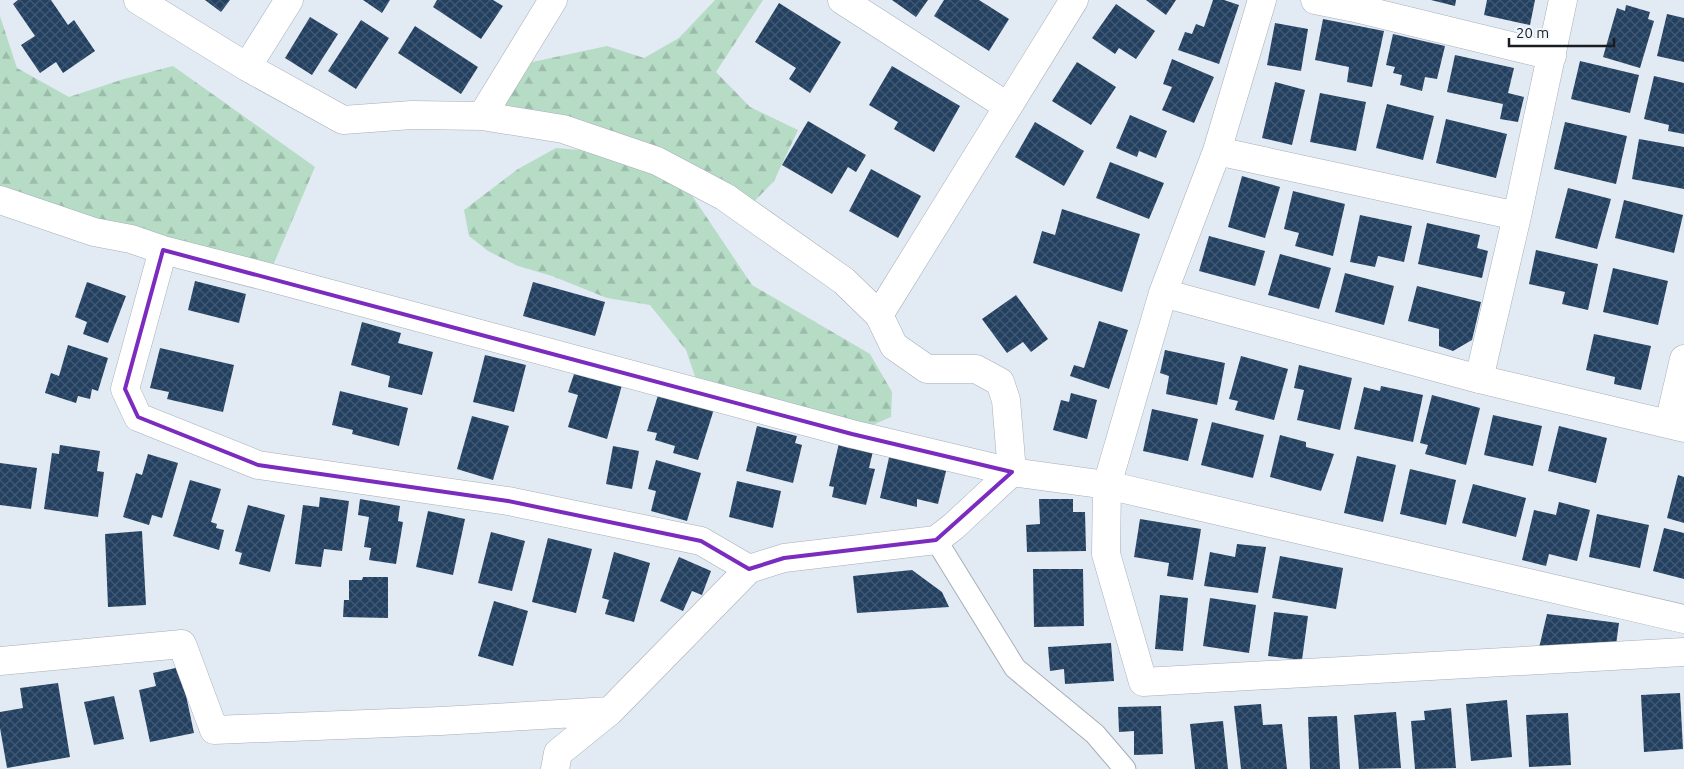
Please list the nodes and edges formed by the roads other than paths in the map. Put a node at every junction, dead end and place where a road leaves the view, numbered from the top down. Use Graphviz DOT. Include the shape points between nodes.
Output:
graph roads {
  1 [pos="138,0"];
  2 [pos="289,0"];
  3 [pos="553,0"];
  4 [pos="842,0"];
  5 [pos="1074,0"];
  6 [pos="1262,0"];
  7 [pos="1315,0"];
  8 [pos="1563,0"];
  9 [pos="1356,4"];
  10 [pos="1552,56"];
  11 [pos="247,67"];
  12 [pos="1007,106"];
  13 [pos="482,116"];
  14 [pos="1217,151"];
  15 [pos="0,200"];
  16 [pos="1517,216"];
  17 [pos="163,250"];
  18 [pos="1164,293"];
  19 [pos="879,315"];
  20 [pos="1684,359"];
  21 [pos="1479,379"];
  22 [pos="1677,426"];
  23 [pos="1012,472"];
  24 [pos="1107,485"];
  25 [pos="936,540"];
  26 [pos="749,569"];
  27 [pos="1684,620"];
  28 [pos="1684,652"];
  29 [pos="0,661"];
  30 [pos="610,711"];
  31 [pos="554,769"];
  32 [pos="1125,769"];
  1 -- 11 [label="street"];
  2 -- 11 [label="street"];
  3 -- 13 [label="street"];
  4 -- 12 [label="street"];
  5 -- 12 [label="street"];
  6 -- 14 [label="street"];
  7 -- 9 [label="street"];
  8 -- 10 [label="street"];
  9 -- 10 [label="street"];
  10 -- 16 [label="street"];
  11 -- 13 [label="street" via="343,120 412,115"];
  12 -- 19 [label="street"];
  13 -- 19 [label="street" via="563,129 657,161 745,211 844,281"];
  14 -- 16 [label="street"];
  14 -- 18 [label="street"];
  15 -- 17 [label="street" via="94,232 131,239"];
  16 -- 21 [label="street"];
  17 -- 23 [label="street" via="842,432"];
  17 -- 26 [label="street" via="125,389 138,417 258,465 508,502 701,541"];
  18 -- 21 [label="street"];
  18 -- 24 [label="street"];
  19 -- 23 [label="street" via="894,346 927,369 976,369 1000,382 1006,400"];
  20 -- 22 [label="street"];
  21 -- 22 [label="street"];
  23 -- 24 [label="street"];
  23 -- 25 [label="street"];
  24 -- 27 [label="street"];
  24 -- 28 [label="street" via="1106,554 1143,682"];
  25 -- 26 [label="street" via="784,558"];
  25 -- 32 [label="lane" via="1015,668 1095,734"];
  26 -- 30 [label="street"];
  29 -- 30 [label="street" via="182,644 214,730"];
  30 -- 31 [label="street" via="558,753"];
}
